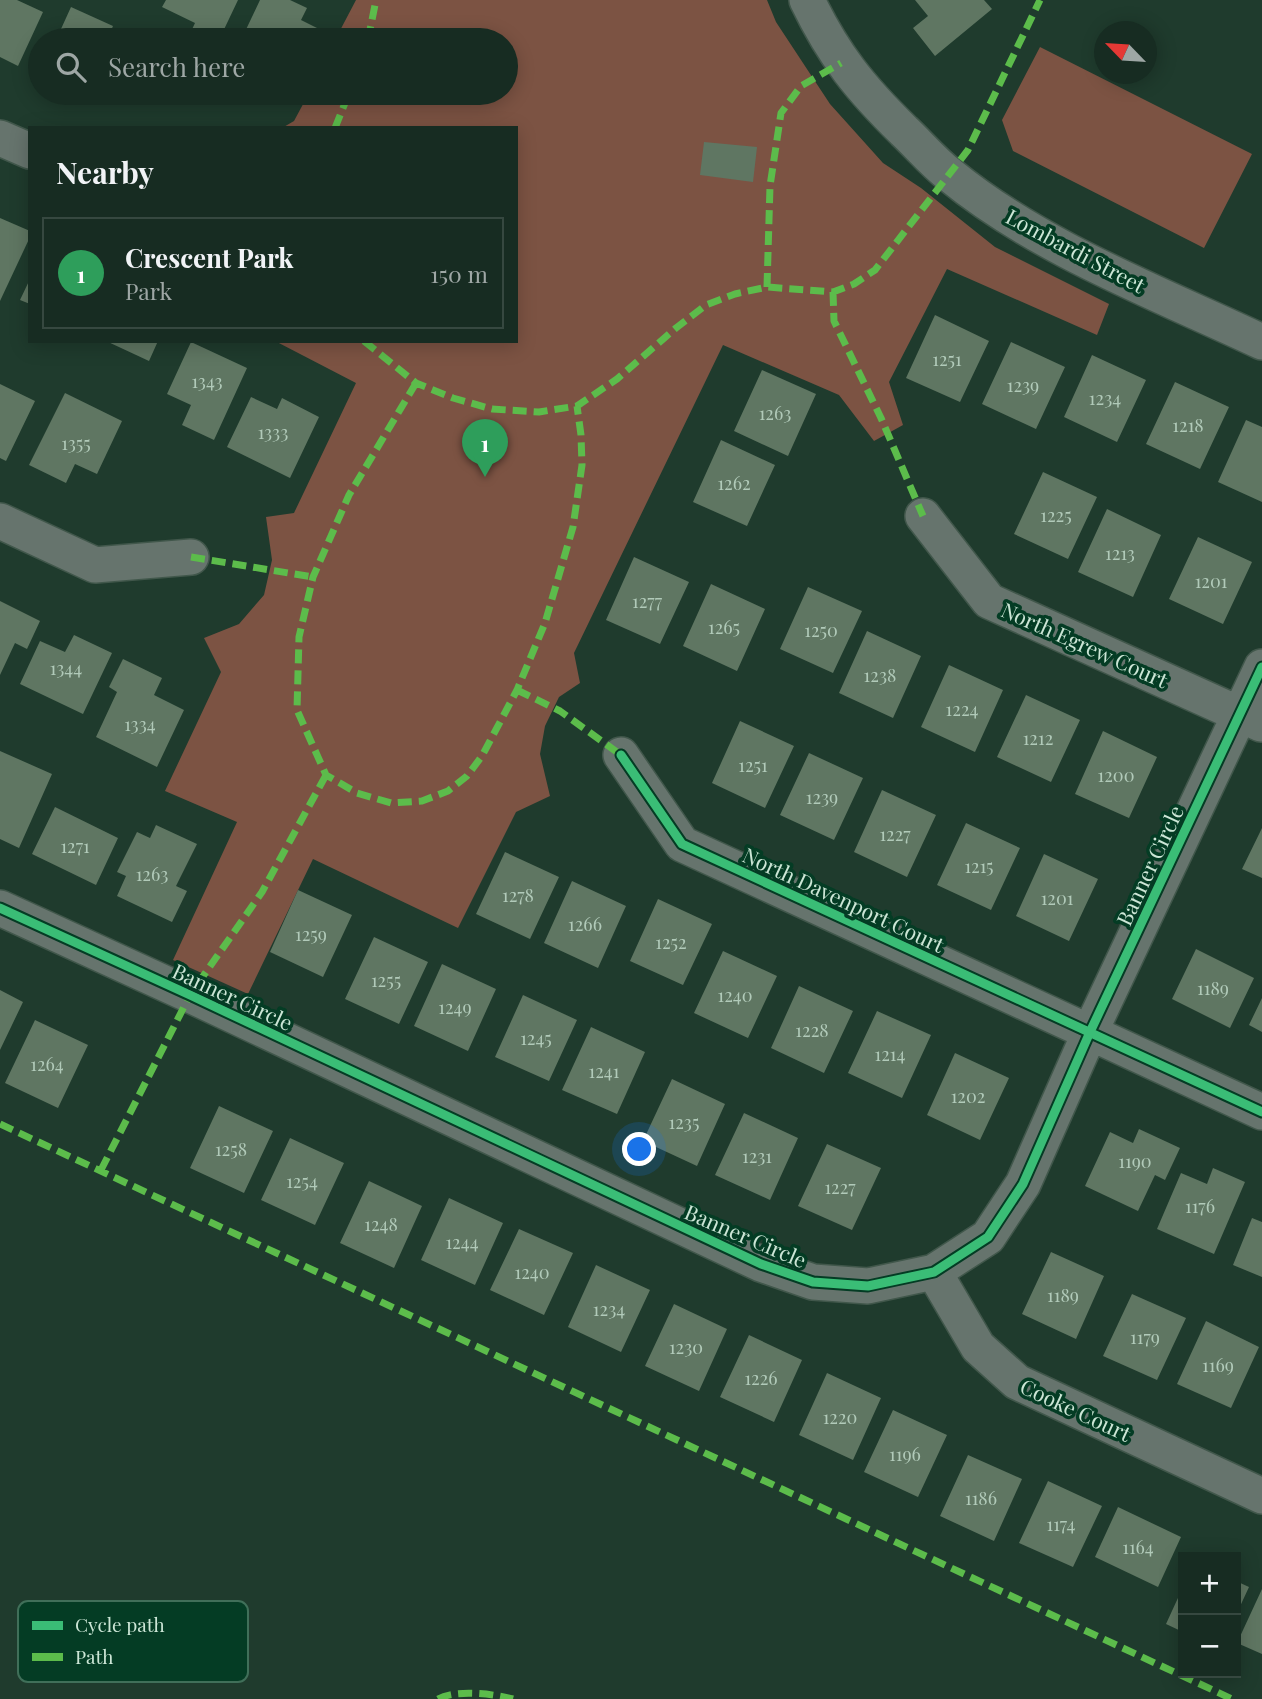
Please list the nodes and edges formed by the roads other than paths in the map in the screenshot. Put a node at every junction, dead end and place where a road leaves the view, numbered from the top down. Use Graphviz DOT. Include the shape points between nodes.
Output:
graph roads {
  1 [pos="807,0"];
  2 [pos="0,138"];
  3 [pos="28,150"];
  4 [pos="1262,342"];
  5 [pos="923,516"];
  6 [pos="0,521"];
  7 [pos="191,557"];
  8 [pos="1262,667"];
  9 [pos="1251,719"];
  10 [pos="621,755"];
  11 [pos="0,908"];
  12 [pos="1090,1032"];
  13 [pos="1262,1112"];
  14 [pos="934,1272"];
  15 [pos="1262,1496"];
  1 -- 4 [label="street, Lombardi Street" via="841,63 949,175 1020,224"];
  2 -- 3 [label="street"];
  5 -- 9 [label="street, North Egrew Court" via="989,601"];
  6 -- 7 [label="street" via="95,565"];
  8 -- 9 [label="street, Banner Circle"];
  9 -- 12 [label="street, Banner Circle"];
  10 -- 12 [label="street, North Davenport Court" via="681,844"];
  11 -- 14 [label="street, Banner Circle" via="761,1264 813,1282 868,1286"];
  12 -- 13 [label="street, North Davenport Court"];
  12 -- 14 [label="street, Banner Circle" via="1023,1184 988,1237"];
  14 -- 15 [label="street, Cooke Court" via="978,1347 1017,1382"];
}
